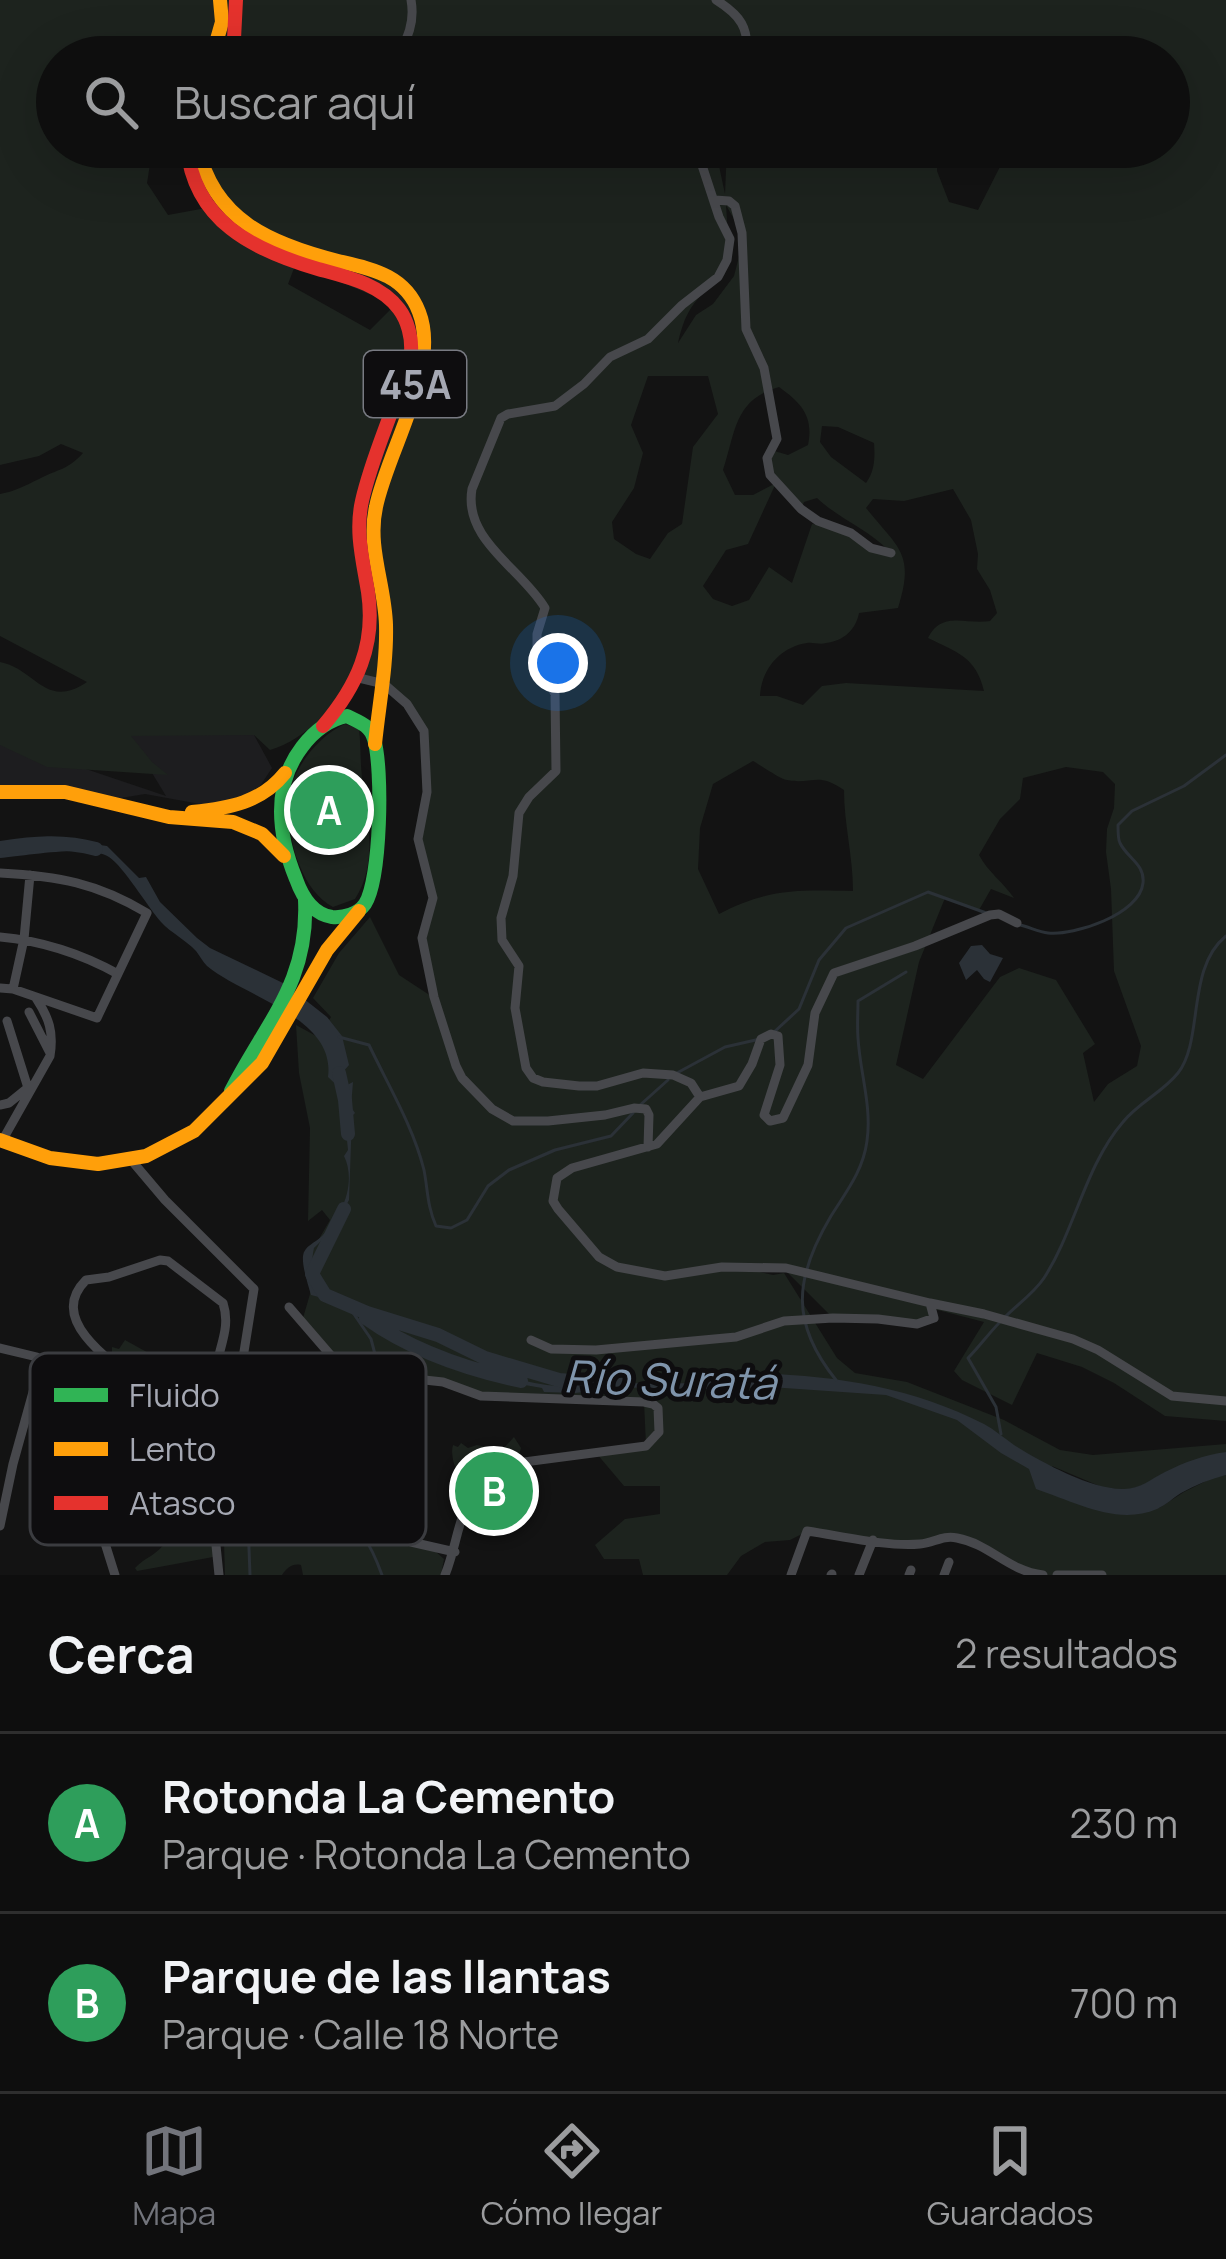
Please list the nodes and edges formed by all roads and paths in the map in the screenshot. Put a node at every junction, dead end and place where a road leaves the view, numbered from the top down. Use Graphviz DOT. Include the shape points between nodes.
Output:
graph roads {
  1 [pos="220,0"];
  2 [pos="236,0"];
  3 [pos="411,0"];
  4 [pos="716,0"];
  5 [pos="220,36"];
  6 [pos="234,36"];
  7 [pos="409,36"];
  8 [pos="747,36"];
  9 [pos="189,168"];
  10 [pos="201,168"];
  11 [pos="704,168"];
  12 [pos="715,200"];
  13 [pos="891,553"];
  14 [pos="359,678"];
  15 [pos="384,684"];
  16 [pos="323,726"];
  17 [pos="375,744"];
  18 [pos="289,767"];
  19 [pos="0,792"];
  20 [pos="128,806"];
  21 [pos="286,857"];
  22 [pos="0,873"];
  23 [pos="30,874"];
  24 [pos="305,900"];
  25 [pos="362,908"];
  26 [pos="1018,923"];
  27 [pos="0,937"];
  28 [pos="24,939"];
  29 [pos="118,974"];
  30 [pos="301,984"];
  31 [pos="0,988"];
  32 [pos="14,989"];
  33 [pos="35,998"];
  34 [pos="29,1012"];
  35 [pos="7,1021"];
  36 [pos="50,1053"];
  37 [pos="40,1072"];
  38 [pos="28,1088"];
  39 [pos="700,1097"];
  40 [pos="0,1105"];
  41 [pos="1,1141"];
  42 [pos="648,1148"];
  43 [pos="132,1160"];
  44 [pos="930,1303"];
  45 [pos="290,1307"];
  46 [pos="531,1340"];
  47 [pos="0,1348"];
  48 [pos="102,1353"];
  49 [pos="217,1353"];
  50 [pos="244,1353"];
  51 [pos="329,1353"];
  52 [pos="30,1355"];
  53 [pos="426,1380"];
  54 [pos="30,1400"];
  55 [pos="1226,1402"];
  56 [pos="0,1461"];
  57 [pos="13,1464"];
  58 [pos="0,1526"];
  59 [pos="873,1540"];
  60 [pos="106,1545"];
  61 [pos="216,1545"];
  62 [pos="424,1545"];
  63 [pos="454,1552"];
  64 [pos="949,1562"];
  65 [pos="115,1575"];
  66 [pos="219,1575"];
  67 [pos="445,1575"];
  68 [pos="791,1575"];
  69 [pos="859,1575"];
  70 [pos="944,1575"];
  71 [pos="1042,1575"];
  72 [pos="1057,1575"];
  73 [pos="1102,1575"];
  1 -- 5 [label="main road"];
  2 -- 6 [label="main road"];
  3 -- 7 [label="street"];
  4 -- 8 [label="street" via="738,15"];
  9 -- 14 [label="main road, 45A" via="206,208 228,227 274,253 375,289 405,319 410,356 359,514 372,624"];
  10 -- 15 [label="main road, 45A" via="238,220 287,244 380,271 398,282 422,320 422,366 374,514"];
  11 -- 12 [label="street"];
  12 -- 13 [label="street" via="735,206 742,233 746,329 764,368 777,439 767,458 770,475 818,521"];
  12 -- 39 [label="street" via="730,238 718,277 555,406 501,418 470,502 485,539 545,608 537,652 556,698 557,767 519,813 501,918 502,940 519,966 515,1008 526,1068 538,1081 579,1086 673,1075"];
  14 -- 15 [label="street"];
  14 -- 16 [label="main road, 45A"];
  15 -- 17 [label="main road, 45A"];
  15 -- 42 [label="street" via="424,731 427,792 418,839 433,898 422,938 462,1078 513,1121 646,1109"];
  16 -- 17 [label="main road" via="342,716 358,719"];
  16 -- 18 [label="main road, 45A"];
  17 -- 25 [label="main road, 45A" via="378,851"];
  18 -- 20 [label="main road" via="269,792 242,806 181,813"];
  18 -- 21 [label="main road, 45A" via="280,806"];
  19 -- 20 [label="main road" via="65,792"];
  20 -- 21 [label="main road" via="250,828"];
  21 -- 24 [label="main road, 45A"];
  22 -- 23 [label="street"];
  23 -- 28 [label="street"];
  23 -- 29 [label="street" via="106,892 148,914"];
  24 -- 25 [label="main road" via="330,917"];
  24 -- 30 [label="main road, 45A"];
  25 -- 30 [label="main road, 45A"];
  26 -- 39 [label="street" via="992,914 834,973 784,1118 764,1114 780,1065 778,1036 771,1034 761,1039 740,1086"];
  27 -- 28 [label="street"];
  28 -- 29 [label="street"];
  28 -- 32 [label="street"];
  29 -- 33 [label="street" via="97,1018"];
  30 -- 43 [label="main road, 45A" via="194,1131"];
  31 -- 32 [label="street"];
  32 -- 33 [label="street"];
  33 -- 36 [label="street" via="50,1021"];
  34 -- 36 [label="street"];
  35 -- 38 [label="street"];
  36 -- 37 [label="street"];
  37 -- 38 [label="street"];
  37 -- 41 [label="street"];
  38 -- 40 [label="street"];
  39 -- 42 [label="street"];
  41 -- 43 [label="main road, 45A" via="77,1165"];
  42 -- 44 [label="street" via="572,1168 554,1182 558,1209 607,1262 665,1276 786,1268"];
  43 -- 50 [label="street" via="254,1289"];
  44 -- 46 [label="street" via="934,1318 920,1324 816,1319 736,1337 596,1350"];
  44 -- 55 [label="street" via="1073,1339 1172,1396"];
  45 -- 51 [label="street"];
  47 -- 52 [label="street"];
  48 -- 49 [label="street" via="78,1322 77,1289 160,1260 224,1303 228,1327"];
  53 -- 63 [label="street" via="482,1396 653,1403 661,1424 646,1446 509,1464 466,1506"];
  54 -- 57 [label="street"];
  56 -- 57 [label="street"];
  57 -- 58 [label="street"];
  59 -- 68 [label="street" via="807,1531"];
  59 -- 69 [label="street"];
  59 -- 71 [label="street" via="962,1539"];
  60 -- 65 [label="street"];
  61 -- 66 [label="street"];
  62 -- 63 [label="street"];
  63 -- 67 [label="street"];
  64 -- 70 [label="street"];
  72 -- 73 [label="street"];
}
